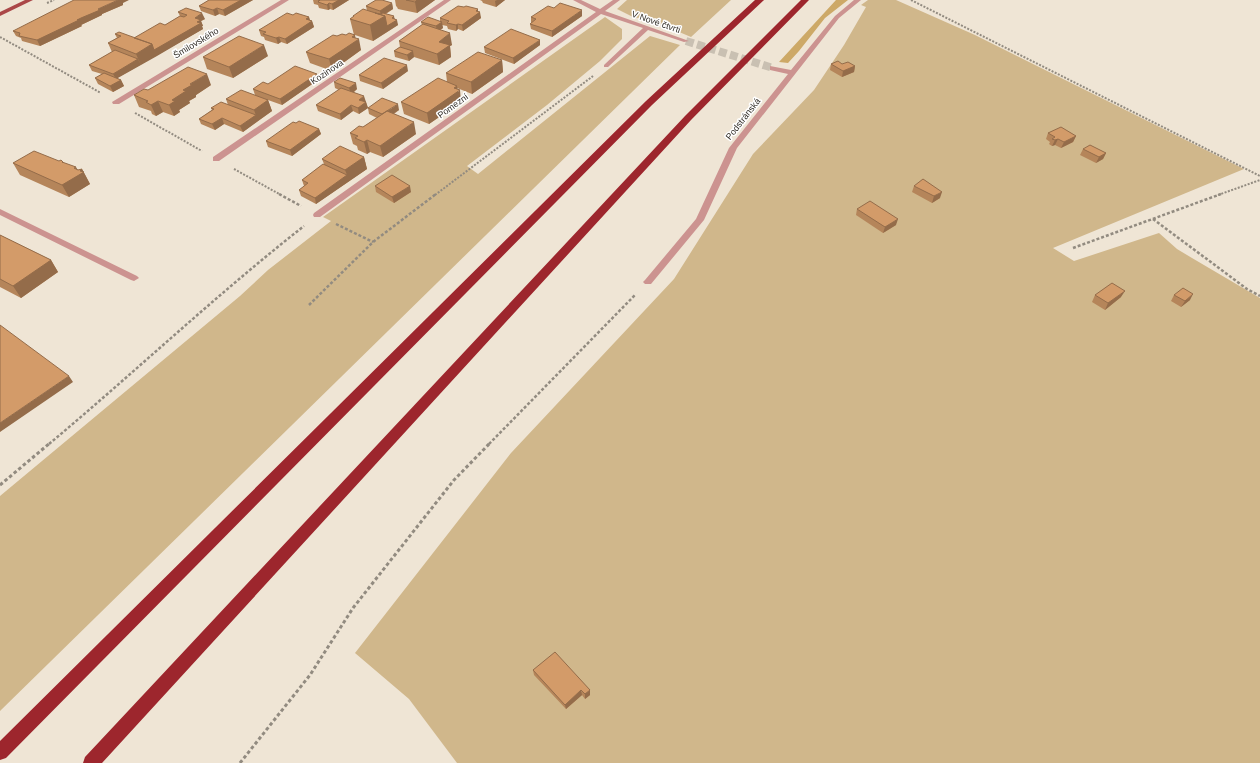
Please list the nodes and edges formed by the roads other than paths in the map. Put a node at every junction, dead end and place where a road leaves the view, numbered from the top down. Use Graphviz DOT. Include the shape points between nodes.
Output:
graph roads {
  1 [pos="30,0"];
  2 [pos="286,0"];
  3 [pos="448,0"];
  4 [pos="576,0"];
  5 [pos="617,0"];
  6 [pos="760,0"];
  7 [pos="805,0"];
  8 [pos="858,0"];
  9 [pos="601,12"];
  10 [pos="0,14"];
  11 [pos="647,28"];
  12 [pos="686,42"];
  13 [pos="606,66"];
  14 [pos="773,68"];
  15 [pos="793,73"];
  16 [pos="116,102"];
  17 [pos="216,159"];
  18 [pos="0,212"];
  19 [pos="317,215"];
  20 [pos="134,278"];
  21 [pos="648,282"];
  22 [pos="0,752"];
  23 [pos="91,763"];
  1 -- 10 [label="main road"];
  2 -- 16 [label="street, Šmilovského"];
  3 -- 17 [label="street, Kozinova"];
  4 -- 9 [label="street, V Nové čtvrti"];
  5 -- 9 [label="street, Pomezní"];
  6 -- 22 [label="highway" via="649,103"];
  7 -- 23 [label="highway" via="688,118"];
  8 -- 15 [label="street, Podstránská" via="837,17"];
  9 -- 11 [label="street, V Nové čtvrti"];
  9 -- 19 [label="street, Pomezní"];
  11 -- 12 [label="street, V Nové čtvrti"];
  11 -- 13 [label="street"];
  14 -- 15 [label="street"];
  15 -- 21 [label="street, Podstránská" via="733,148 700,220"];
  18 -- 20 [label="street"];
}
